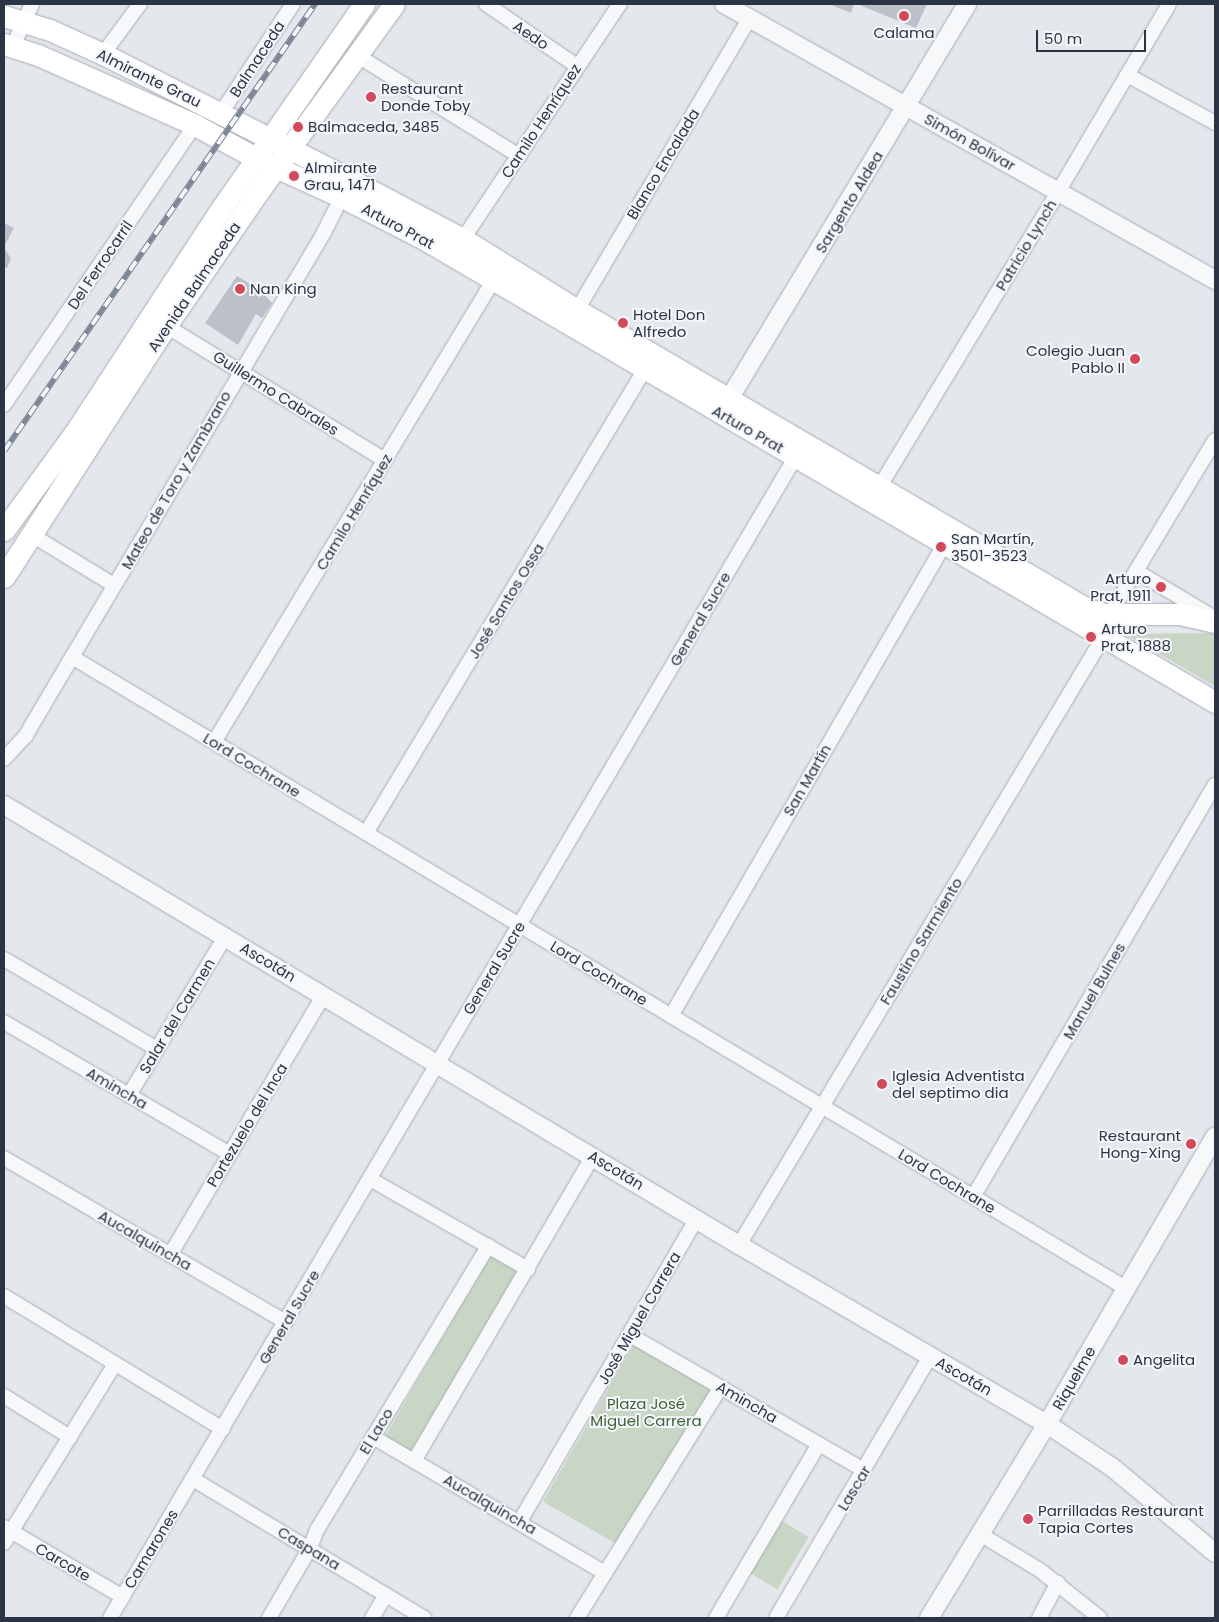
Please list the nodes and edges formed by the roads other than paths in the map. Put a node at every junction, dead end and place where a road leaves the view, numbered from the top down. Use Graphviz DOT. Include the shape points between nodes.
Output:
graph roads {
  1 [pos="140,4"];
  2 [pos="293,4"];
  3 [pos="364,4"];
  4 [pos="394,4"];
  5 [pos="486,4"];
  6 [pos="620,4"];
  7 [pos="724,4"];
  8 [pos="967,4"];
  9 [pos="1169,4"];
  10 [pos="20,14"];
  11 [pos="750,18"];
  12 [pos="8,45"];
  13 [pos="103,54"];
  14 [pos="358,56"];
  15 [pos="577,66"];
  16 [pos="1127,75"];
  17 [pos="907,106"];
  18 [pos="221,114"];
  19 [pos="1215,123"];
  20 [pos="195,125"];
  21 [pos="269,139"];
  22 [pos="520,156"];
  23 [pos="283,157"];
  24 [pos="256,158"];
  25 [pos="1058,192"];
  26 [pos="342,196"];
  27 [pos="463,239"];
  28 [pos="1215,280"];
  29 [pos="493,281"];
  30 [pos="577,310"];
  31 [pos="166,326"];
  32 [pos="645,369"];
  33 [pos="240,371"];
  34 [pos="729,399"];
  35 [pos="4,405"];
  36 [pos="1215,440"];
  37 [pos="796,456"];
  38 [pos="385,460"];
  39 [pos="880,486"];
  40 [pos="4,530"];
  41 [pos="32,535"];
  42 [pos="944,544"];
  43 [pos="1136,571"];
  44 [pos="4,577"];
  45 [pos="114,585"];
  46 [pos="1110,614"];
  47 [pos="1215,618"];
  48 [pos="1215,622"];
  49 [pos="1104,636"];
  50 [pos="72,657"];
  51 [pos="1215,702"];
  52 [pos="214,742"];
  53 [pos="4,759"];
  54 [pos="1215,785"];
  55 [pos="4,804"];
  56 [pos="366,833"];
  57 [pos="519,925"];
  58 [pos="226,937"];
  59 [pos="4,958"];
  60 [pos="324,995"];
  61 [pos="670,1016"];
  62 [pos="4,1022"];
  63 [pos="157,1049"];
  64 [pos="438,1063"];
  65 [pos="128,1095"];
  66 [pos="822,1106"];
  67 [pos="1215,1137"];
  68 [pos="230,1154"];
  69 [pos="593,1156"];
  70 [pos="4,1158"];
  71 [pos="370,1179"];
  72 [pos="973,1197"];
  73 [pos="697,1218"];
  74 [pos="739,1245"];
  75 [pos="488,1246"];
  76 [pos="170,1255"];
  77 [pos="528,1269"];
  78 [pos="1126,1289"];
  79 [pos="4,1296"];
  80 [pos="286,1322"];
  81 [pos="630,1335"];
  82 [pos="930,1357"];
  83 [pos="115,1364"];
  84 [pos="721,1387"];
  85 [pos="4,1396"];
  86 [pos="1047,1424"];
  87 [pos="223,1428"];
  88 [pos="70,1437"];
  89 [pos="373,1437"];
  90 [pos="819,1444"];
  91 [pos="414,1461"];
  92 [pos="864,1470"];
  93 [pos="193,1479"];
  94 [pos="520,1521"];
  95 [pos="6,1534"];
  96 [pos="980,1534"];
  97 [pos="310,1548"];
  98 [pos="1215,1553"];
  99 [pos="605,1573"];
  100 [pos="1058,1583"];
  101 [pos="386,1595"];
  102 [pos="123,1597"];
  103 [pos="110,1618"];
  104 [pos="269,1618"];
  105 [pos="372,1618"];
  106 [pos="424,1618"];
  107 [pos="577,1618"];
  108 [pos="716,1618"];
  109 [pos="776,1618"];
  110 [pos="929,1618"];
  111 [pos="1039,1618"];
  112 [pos="1100,1618"];
  1 -- 13 [label="street"];
  2 -- 18 [label="street, Balmaceda"];
  3 -- 21 [label="main road, Avenida Balmaceda"];
  4 -- 14 [label="main road, Avenida Balmaceda"];
  5 -- 15 [label="street, Aedo"];
  6 -- 15 [label="street, Camilo Henríquez"];
  7 -- 11 [label="street, Simón Bolívar"];
  8 -- 17 [label="street, Sargento Aldea"];
  9 -- 16 [label="street, Patricio Lynch"];
  10 -- 12 [label="street"];
  10 -- 13 [label="main road, Almirante Grau"];
  11 -- 17 [label="street, Simón Bolívar"];
  11 -- 30 [label="street, Blanco Encalada"];
  12 -- 20 [label="main road, Almirante Grau" via="38,55"];
  13 -- 18 [label="main road, Almirante Grau"];
  14 -- 22 [label="street"];
  14 -- 23 [label="main road, Avenida Balmaceda"];
  15 -- 22 [label="street, Camilo Henríquez"];
  16 -- 19 [label="street"];
  16 -- 25 [label="street, Patricio Lynch"];
  17 -- 25 [label="street, Simón Bolívar"];
  17 -- 34 [label="street, Sargento Aldea"];
  18 -- 21 [label="main road, Almirante Grau"];
  20 -- 24 [label="main road, Almirante Grau"];
  20 -- 35 [label="street, Del Ferrocarril"];
  21 -- 23 [label="main road, Almirante Grau"];
  21 -- 24 [label="main road, Avenida Balmaceda"];
  22 -- 27 [label="street, Camilo Henríquez"];
  23 -- 24 [label="main road, Almirante Grau"];
  23 -- 26 [label="main road, Arturo Prat"];
  23 -- 27 [label="main road, Arturo Prat"];
  23 -- 31 [label="main road, Avenida Balmaceda"];
  24 -- 40 [label="main road, Avenida Balmaceda" via="78,428"];
  25 -- 28 [label="street, Simón Bolívar"];
  25 -- 39 [label="street, Patricio Lynch"];
  26 -- 29 [label="main road, Arturo Prat" via="424,239"];
  26 -- 33 [label="street, Mateo de Toro y Zambrano" via="324,232"];
  27 -- 30 [label="main road, Arturo Prat"];
  29 -- 32 [label="main road, Arturo Prat"];
  29 -- 38 [label="street, Camilo Henríquez"];
  30 -- 34 [label="main road, Arturo Prat"];
  31 -- 33 [label="street, Guillermo Cabrales"];
  31 -- 41 [label="main road, Avenida Balmaceda"];
  32 -- 37 [label="main road, Arturo Prat"];
  32 -- 56 [label="street, José Santos Ossa"];
  33 -- 38 [label="street, Guillermo Cabrales"];
  33 -- 45 [label="street, Mateo de Toro y Zambrano"];
  34 -- 39 [label="main road, Arturo Prat"];
  36 -- 43 [label="street"];
  37 -- 42 [label="main road, Arturo Prat"];
  37 -- 57 [label="street, General Sucre"];
  38 -- 52 [label="street, Camilo Henríquez"];
  39 -- 46 [label="main road, Arturo Prat" via="1087,609"];
  41 -- 44 [label="main road, Avenida Balmaceda"];
  41 -- 45 [label="street"];
  42 -- 49 [label="main road, Arturo Prat"];
  42 -- 61 [label="street, San Martín"];
  43 -- 46 [label="street"];
  43 -- 47 [label="street"];
  45 -- 50 [label="street, Mateo de Toro y Zambrano"];
  46 -- 48 [label="main road, Arturo Prat" via="1180,614"];
  49 -- 51 [label="main road, Arturo Prat"];
  49 -- 66 [label="street, Faustino Sarmiento"];
  50 -- 52 [label="street, Lord Cochrane"];
  50 -- 53 [label="street, Mateo de Toro y Zambrano" via="26,734"];
  52 -- 56 [label="street, Lord Cochrane"];
  54 -- 72 [label="street, Manuel Bulnes"];
  55 -- 58 [label="street, Ascotán"];
  56 -- 57 [label="street, Lord Cochrane"];
  57 -- 61 [label="street, Lord Cochrane"];
  57 -- 64 [label="street, General Sucre"];
  58 -- 60 [label="street, Ascotán"];
  58 -- 63 [label="street, Salar del Carmen"];
  59 -- 63 [label="street"];
  60 -- 64 [label="street, Ascotán"];
  60 -- 68 [label="street, Portezuelo del Inca"];
  61 -- 66 [label="street, Lord Cochrane"];
  62 -- 65 [label="street, Amincha"];
  63 -- 65 [label="street, Salar del Carmen"];
  64 -- 69 [label="street, Ascotán"];
  64 -- 71 [label="street, General Sucre"];
  65 -- 68 [label="street, Amincha"];
  66 -- 72 [label="street, Lord Cochrane"];
  66 -- 74 [label="street, Faustino Sarmiento"];
  67 -- 78 [label="street, Riquelme"];
  68 -- 76 [label="street, Portezuelo del Inca"];
  69 -- 73 [label="street, Ascotán"];
  69 -- 77 [label="street"];
  70 -- 76 [label="street, Aucalquincha"];
  71 -- 75 [label="street"];
  71 -- 80 [label="street, General Sucre"];
  72 -- 78 [label="street, Lord Cochrane"];
  73 -- 74 [label="street, Ascotán"];
  73 -- 81 [label="street, José Miguel Carrera"];
  74 -- 82 [label="street, Ascotán"];
  75 -- 77 [label="street"];
  75 -- 89 [label="street, El Laco"];
  76 -- 80 [label="street, Aucalquincha"];
  77 -- 91 [label="street"];
  78 -- 86 [label="street, Riquelme"];
  79 -- 83 [label="street"];
  80 -- 87 [label="street, General Sucre"];
  81 -- 84 [label="street, Amincha"];
  81 -- 94 [label="street, José Miguel Carrera"];
  82 -- 86 [label="street, Ascotán"];
  82 -- 92 [label="street, Lascar"];
  83 -- 87 [label="street"];
  83 -- 88 [label="street"];
  84 -- 90 [label="street, Amincha"];
  84 -- 99 [label="street"];
  85 -- 88 [label="street"];
  86 -- 96 [label="street, Riquelme"];
  86 -- 98 [label="street, Ascotán" via="1119,1473"];
  87 -- 93 [label="street, General Sucre"];
  88 -- 95 [label="street"];
  89 -- 91 [label="street, Aucalquincha"];
  89 -- 97 [label="street, El Laco" via="317,1530"];
  90 -- 92 [label="street, Amincha"];
  90 -- 108 [label="street"];
  91 -- 94 [label="street, Aucalquincha"];
  92 -- 109 [label="street, Lascar"];
  93 -- 97 [label="street, Caspana"];
  93 -- 102 [label="street, Camarones"];
  94 -- 99 [label="street, Aucalquincha"];
  95 -- 102 [label="street, Carcote"];
  96 -- 100 [label="street"];
  96 -- 110 [label="street, Riquelme"];
  97 -- 101 [label="street, Caspana"];
  97 -- 104 [label="street, El Laco"];
  99 -- 107 [label="street"];
  100 -- 111 [label="street"];
  100 -- 112 [label="street"];
  101 -- 105 [label="street"];
  101 -- 106 [label="street, Caspana"];
  102 -- 103 [label="street, Camarones"];
}
